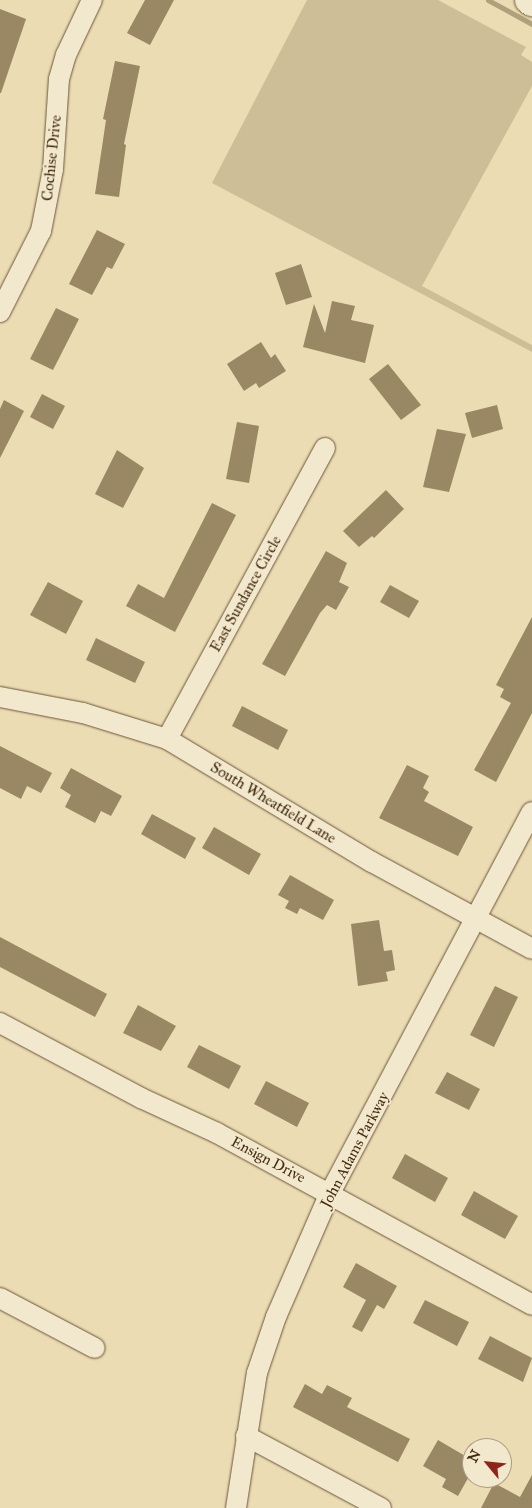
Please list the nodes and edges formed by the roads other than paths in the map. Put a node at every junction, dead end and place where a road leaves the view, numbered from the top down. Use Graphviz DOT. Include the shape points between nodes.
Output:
graph roads {
  1 [pos="92,0"];
  2 [pos="528,0"];
  3 [pos="532,2"];
  4 [pos="0,312"];
  5 [pos="325,448"];
  6 [pos="0,697"];
  7 [pos="167,739"];
  8 [pos="532,812"];
  9 [pos="476,918"];
  10 [pos="532,949"];
  11 [pos="0,1023"];
  12 [pos="330,1193"];
  13 [pos="0,1298"];
  14 [pos="532,1305"];
  15 [pos="95,1348"];
  16 [pos="246,1436"];
  17 [pos="236,1508"];
  18 [pos="381,1508"];
  1 -- 4 [label="street, Cochise Drive" via="66,55 59,79 53,169 41,230"];
  2 -- 3 [label="main road"];
  5 -- 7 [label="street, East Sundance Circle"];
  6 -- 7 [label="street, South Wheatfield Lane" via="83,713"];
  7 -- 9 [label="street, South Wheatfield Lane" via="372,862"];
  8 -- 9 [label="street, John Adams Parkway"];
  9 -- 10 [label="street, South Wheatfield Lane"];
  9 -- 12 [label="street, John Adams Parkway"];
  11 -- 12 [label="street, Ensign Drive"];
  12 -- 14 [label="street, Ensign Drive"];
  12 -- 16 [label="street, John Adams Parkway" via="276,1317 257,1373"];
  13 -- 15 [label="street"];
  16 -- 17 [label="street, John Adams Parkway"];
  16 -- 18 [label="street"];
}
